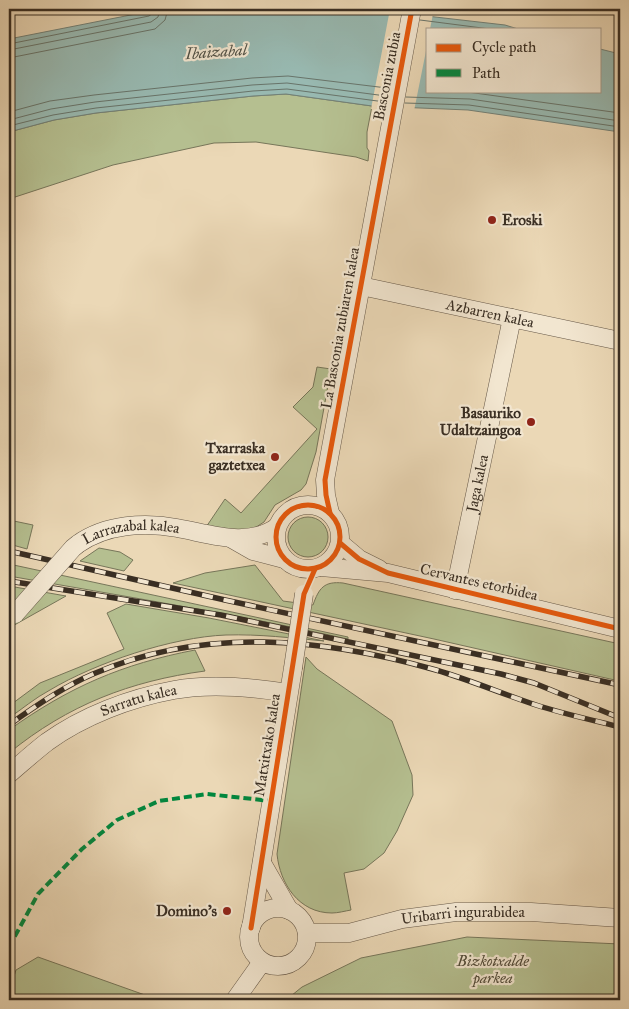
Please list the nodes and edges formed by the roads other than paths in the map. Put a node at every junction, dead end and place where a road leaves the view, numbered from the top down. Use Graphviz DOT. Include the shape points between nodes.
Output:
graph roads {
  1 [pos="412,9"];
  2 [pos="386,148"];
  3 [pos="361,286"];
  4 [pos="512,318"];
  5 [pos="620,341"];
  6 [pos="325,480"];
  7 [pos="306,505"];
  8 [pos="330,513"];
  9 [pos="277,527"];
  10 [pos="229,538"];
  11 [pos="340,543"];
  12 [pos="290,563"];
  13 [pos="318,568"];
  14 [pos="388,573"];
  15 [pos="455,590"];
  16 [pos="304,594"];
  17 [pos="12,618"];
  18 [pos="620,628"];
  19 [pos="288,693"];
  20 [pos="9,774"];
  21 [pos="262,863"];
  22 [pos="289,910"];
  23 [pos="620,918"];
  24 [pos="251,928"];
  25 [pos="307,933"];
  26 [pos="262,962"];
  27 [pos="235,1000"];
  1 -- 2 [label="street, Basconia zubia"];
  2 -- 3 [label="street, La Basconia zubiaren kalea"];
  3 -- 4 [label="street, Azbarren kalea"];
  3 -- 6 [label="street, La Basconia zubiaren kalea"];
  4 -- 5 [label="street, Azbarren kalea"];
  4 -- 15 [label="street, Jaga kalea"];
  6 -- 7 [label="street, La Basconia zubiaren kalea"];
  6 -- 8 [label="street, La Basconia zubiaren kalea"];
  7 -- 8 [label="street" via="323,508"];
  7 -- 9 [label="street" via="288,512"];
  8 -- 11 [label="street" via="339,526"];
  9 -- 10 [label="street" via="261,536"];
  9 -- 12 [label="street" via="278,549"];
  10 -- 12 [label="street" via="253,551"];
  10 -- 17 [label="street, Larrazabal kalea, bridge" via="144,525 107,530 73,548"];
  11 -- 13 [label="street" via="334,557"];
  11 -- 14 [label="street, Cervantes etorbidea" via="359,559"];
  12 -- 13 [label="street" via="306,570"];
  12 -- 16 [label="street, Matxitxako kalea"];
  13 -- 14 [label="street, Cervantes etorbidea"];
  13 -- 16 [label="street, Matxitxako kalea"];
  14 -- 15 [label="street, Cervantes etorbidea"];
  15 -- 18 [label="street, Cervantes etorbidea"];
  16 -- 19 [label="street, Matxitxako kalea, bridge"];
  19 -- 20 [label="street, Sarratu kalea" via="223,687 174,690 150,696 90,718 48,742"];
  19 -- 21 [label="street, Matxitxako kalea"];
  21 -- 22 [label="street"];
  21 -- 24 [label="street, Matxitxako kalea"];
  22 -- 24 [label="street" via="266,910"];
  22 -- 25 [label="street" via="301,919"];
  23 -- 25 [label="street, Uribarri ingurabidea" via="531,912 456,912 402,919 349,933"];
  24 -- 26 [label="street" via="250,942"];
  25 -- 26 [label="street" via="305,948 296,960 281,965"];
  26 -- 27 [label="street"];
}
